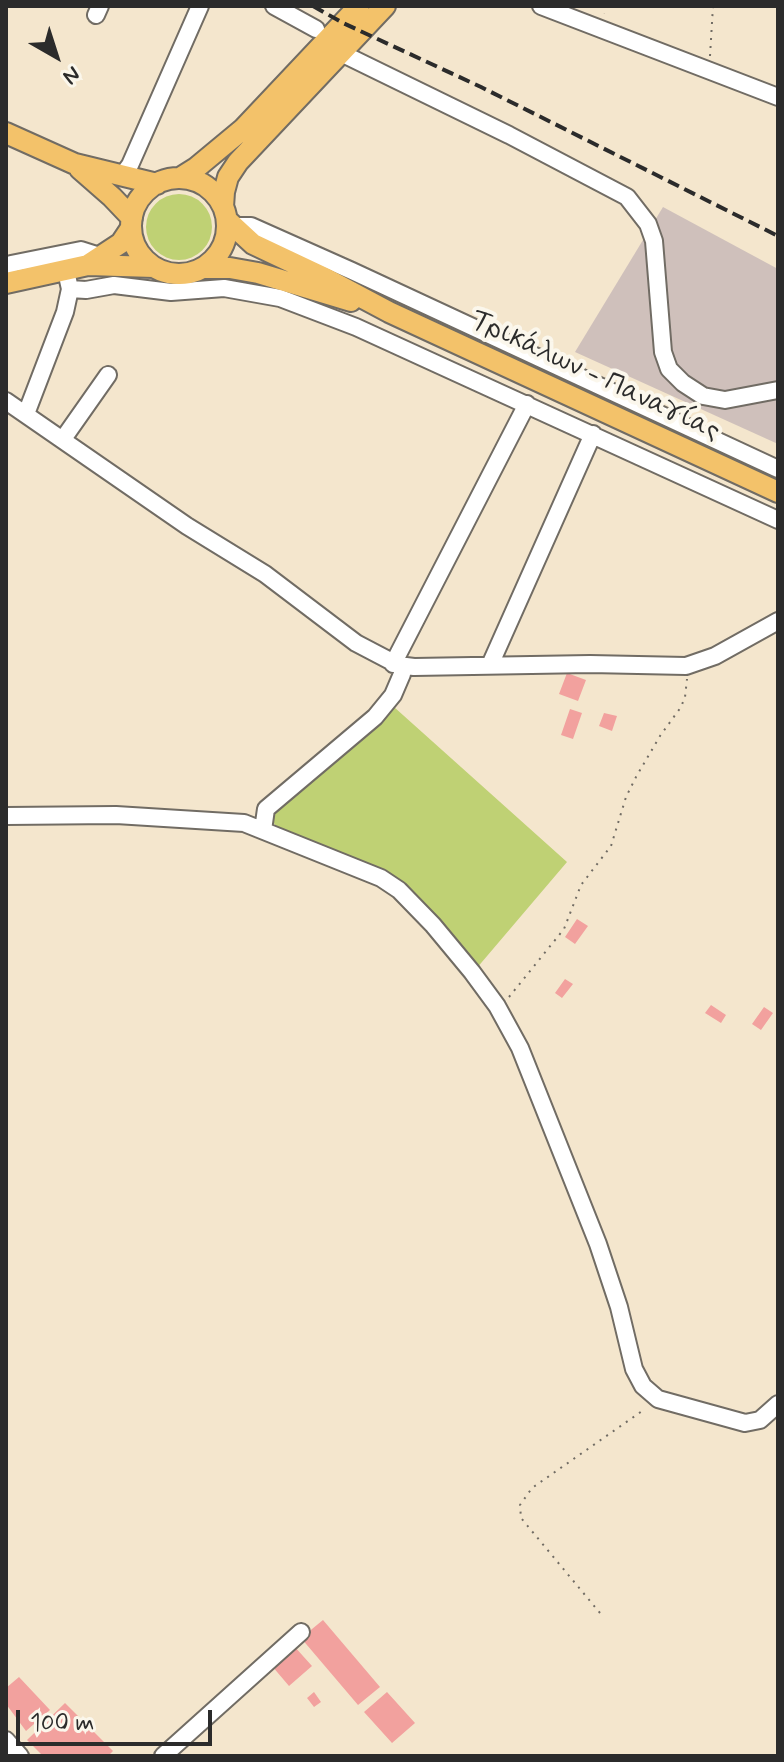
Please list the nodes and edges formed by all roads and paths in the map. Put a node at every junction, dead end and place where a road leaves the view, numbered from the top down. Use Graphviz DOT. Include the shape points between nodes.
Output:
graph roads {
  1 [pos="200,6"];
  2 [pos="274,6"];
  3 [pos="359,6"];
  4 [pos="385,6"];
  5 [pos="541,6"];
  6 [pos="713,6"];
  7 [pos="316,29"];
  8 [pos="341,53"];
  9 [pos="709,69"];
  10 [pos="778,97"];
  11 [pos="6,133"];
  12 [pos="75,164"];
  13 [pos="122,176"];
  14 [pos="180,178"];
  15 [pos="157,184"];
  16 [pos="228,218"];
  17 [pos="131,223"];
  18 [pos="96,261"];
  19 [pos="154,267"];
  20 [pos="6,268"];
  21 [pos="203,268"];
  22 [pos="68,279"];
  23 [pos="6,283"];
  24 [pos="283,289"];
  25 [pos="389,312"];
  26 [pos="108,375"];
  27 [pos="778,390"];
  28 [pos="6,401"];
  29 [pos="527,404"];
  30 [pos="26,414"];
  31 [pos="593,434"];
  32 [pos="63,439"];
  33 [pos="778,469"];
  34 [pos="778,492"];
  35 [pos="778,520"];
  36 [pos="778,621"];
  37 [pos="490,665"];
  38 [pos="686,666"];
  39 [pos="398,669"];
  40 [pos="266,809"];
  41 [pos="6,816"];
  42 [pos="244,823"];
  43 [pos="263,830"];
  44 [pos="497,1006"];
  45 [pos="658,1399"];
  46 [pos="778,1404"];
  47 [pos="600,1613"];
  48 [pos="301,1632"];
  49 [pos="6,1740"];
  50 [pos="20,1756"];
  51 [pos="163,1756"];
  1 -- 13 [label="street"];
  2 -- 7 [label="street"];
  3 -- 14 [label="main road" via="243,129"];
  4 -- 8 [label="main road"];
  5 -- 9 [label="street"];
  6 -- 9 [label="path"];
  8 -- 16 [label="main road" via="238,162 224,192"];
  8 -- 27 [label="street" via="627,197 654,241 669,369 703,396 725,400"];
  9 -- 10 [label="street"];
  11 -- 12 [label="main road"];
  12 -- 13 [label="main road"];
  12 -- 17 [label="main road"];
  13 -- 15 [label="main road"];
  14 -- 15 [label="main road"];
  14 -- 16 [label="main road" via="206,186"];
  15 -- 17 [label="main road" via="139,200"];
  16 -- 21 [label="main road" via="222,247"];
  16 -- 25 [label="main road, Τρικάλων - Παναγίας" via="253,244"];
  16 -- 33 [label="street"];
  17 -- 18 [label="main road" via="121,243"];
  17 -- 19 [label="main road" via="137,248"];
  18 -- 19 [label="main road"];
  18 -- 20 [label="street" via="81,250"];
  18 -- 22 [label="main road"];
  19 -- 21 [label="main road" via="179,274"];
  21 -- 24 [label="main road, Τρικάλων - Παναγίας" via="230,268"];
  22 -- 23 [label="main road"];
  22 -- 24 [label="street" via="86,290 114,285 171,292"];
  22 -- 30 [label="street" via="65,312"];
  24 -- 25 [label="main road, Τρικάλων - Παναγίας"];
  24 -- 29 [label="street"];
  25 -- 34 [label="main road, Τρικάλων - Παναγίας"];
  26 -- 32 [label="street"];
  28 -- 30 [label="street"];
  29 -- 31 [label="street"];
  29 -- 39 [label="street"];
  30 -- 32 [label="street"];
  31 -- 35 [label="street"];
  31 -- 37 [label="street"];
  32 -- 39 [label="street"];
  36 -- 38 [label="street"];
  37 -- 38 [label="street"];
  37 -- 39 [label="street"];
  38 -- 44 [label="path" via="681,707 626,797 605,856 581,885 556,941"];
  39 -- 40 [label="street" via="393,695 375,717"];
  40 -- 42 [label="street"];
  40 -- 43 [label="street"];
  41 -- 42 [label="street" via="51,813"];
  42 -- 43 [label="street"];
  43 -- 44 [label="street" via="399,890 455,949"];
  44 -- 45 [label="street" via="530,1070 593,1231 638,1379"];
  45 -- 46 [label="street" via="745,1423 760,1420"];
  45 -- 47 [label="path" via="532,1488 520,1505 521,1518"];
  48 -- 51 [label="street"];
  49 -- 50 [label="street"];
}
